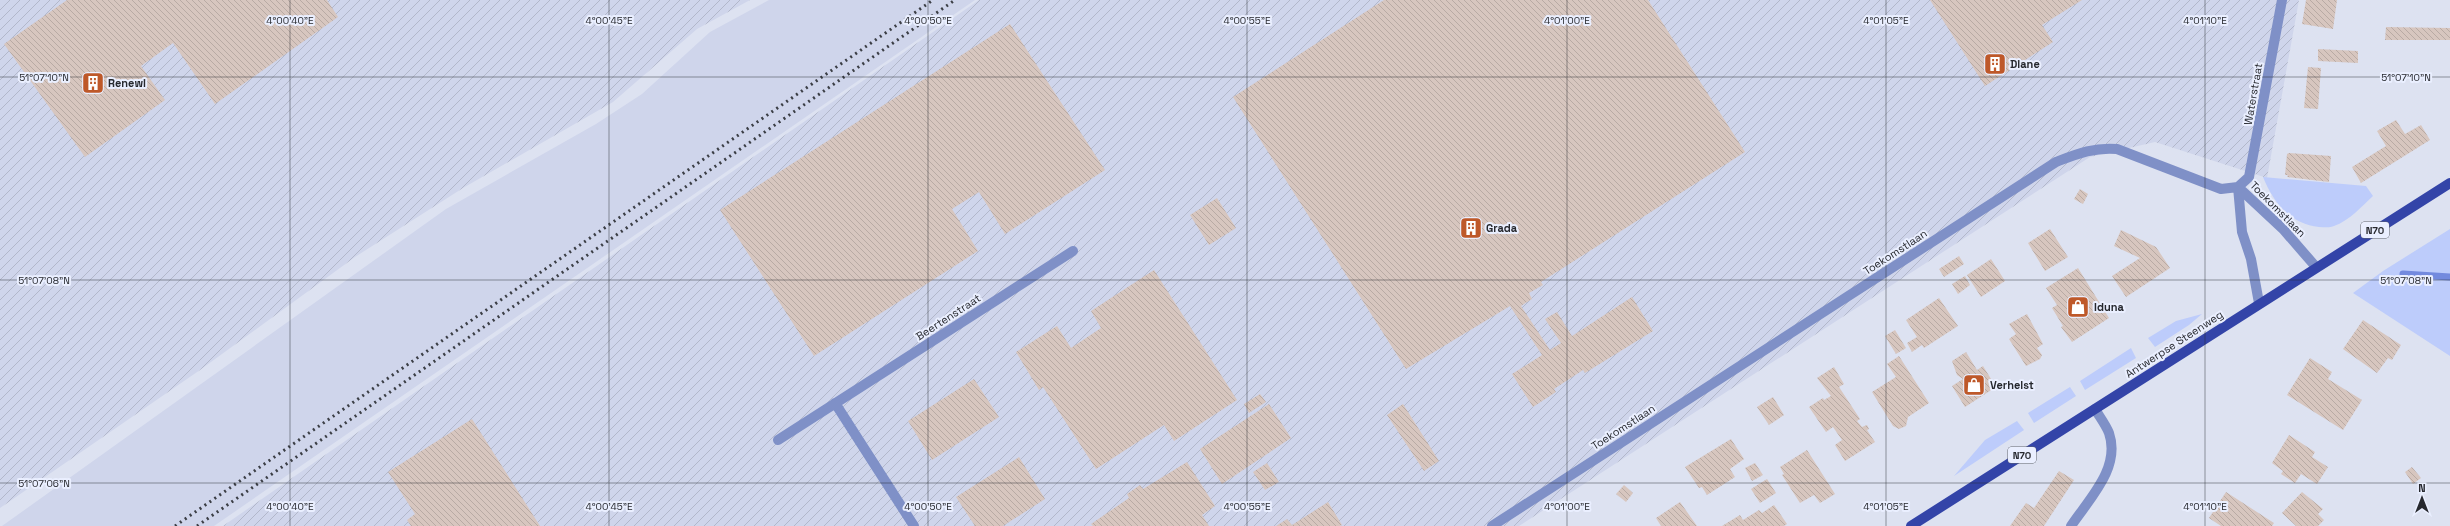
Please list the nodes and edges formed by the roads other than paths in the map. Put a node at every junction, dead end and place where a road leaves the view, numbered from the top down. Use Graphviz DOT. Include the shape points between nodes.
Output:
graph roads {
  1 [pos="2282,0"];
  2 [pos="2450,183"];
  3 [pos="2238,187"];
  4 [pos="1073,251"];
  5 [pos="2316,267"];
  6 [pos="2259,303"];
  7 [pos="835,403"];
  8 [pos="2094,409"];
  9 [pos="778,440"];
  10 [pos="914,526"];
  11 [pos="1492,526"];
  12 [pos="1911,526"];
  13 [pos="2071,526"];
  1 -- 3 [label="street, Waterstraat" via="2250,177"];
  2 -- 5 [label="main road, Antwerpse Steenweg / N70"];
  3 -- 5 [label="street, Toekomstlaan" via="2283,229"];
  3 -- 6 [label="street" via="2242,232 2251,259"];
  3 -- 11 [label="street, Toekomstlaan" via="2221,189 2117,149 2092,149 2056,162"];
  4 -- 7 [label="street, Beertenstraat"];
  5 -- 6 [label="main road, Antwerpse Steenweg / N70"];
  6 -- 8 [label="main road, Antwerpse Steenweg / N70"];
  7 -- 9 [label="street, Beertenstraat"];
  7 -- 10 [label="street"];
  8 -- 12 [label="main road, Antwerpse Steenweg / N70"];
  8 -- 13 [label="street" via="2108,432 2112,453 2106,474"];
}
